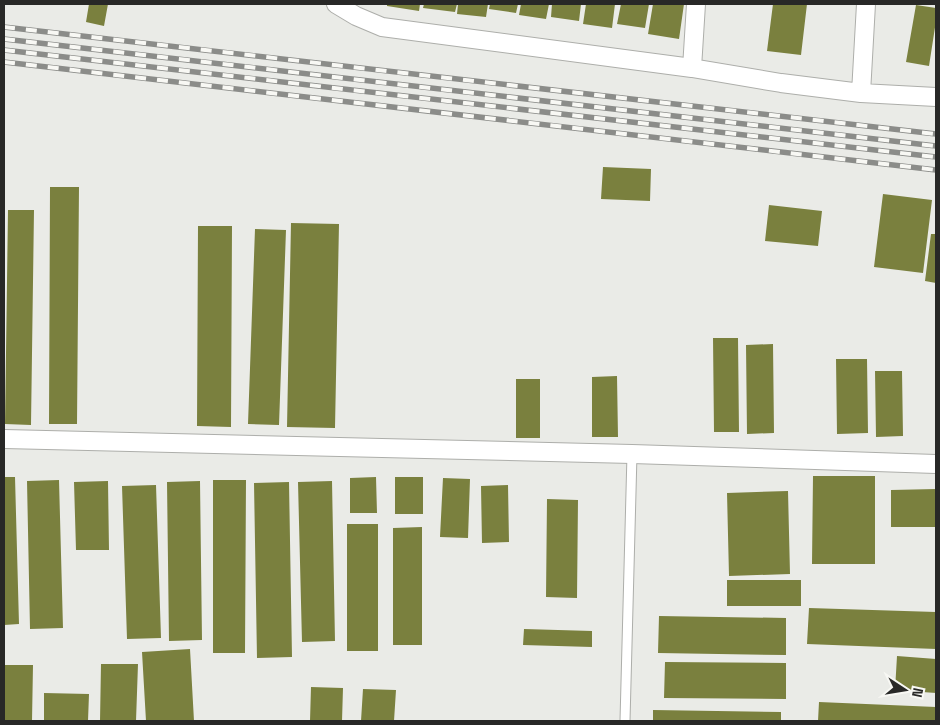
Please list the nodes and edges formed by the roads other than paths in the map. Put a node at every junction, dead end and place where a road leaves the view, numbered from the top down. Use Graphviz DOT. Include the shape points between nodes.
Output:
graph roads {
  1 [pos="336,4"];
  2 [pos="696,4"];
  3 [pos="866,4"];
  4 [pos="692,68"];
  5 [pos="861,92"];
  6 [pos="936,97"];
  7 [pos="4,439"];
  8 [pos="632,454"];
  9 [pos="936,464"];
  10 [pos="624,721"];
  1 -- 4 [label="street" via="382,27"];
  2 -- 4 [label="street"];
  3 -- 5 [label="street"];
  4 -- 5 [label="street"];
  5 -- 6 [label="street"];
  7 -- 8 [label="street"];
  8 -- 9 [label="street"];
  8 -- 10 [label="lane"];
}
